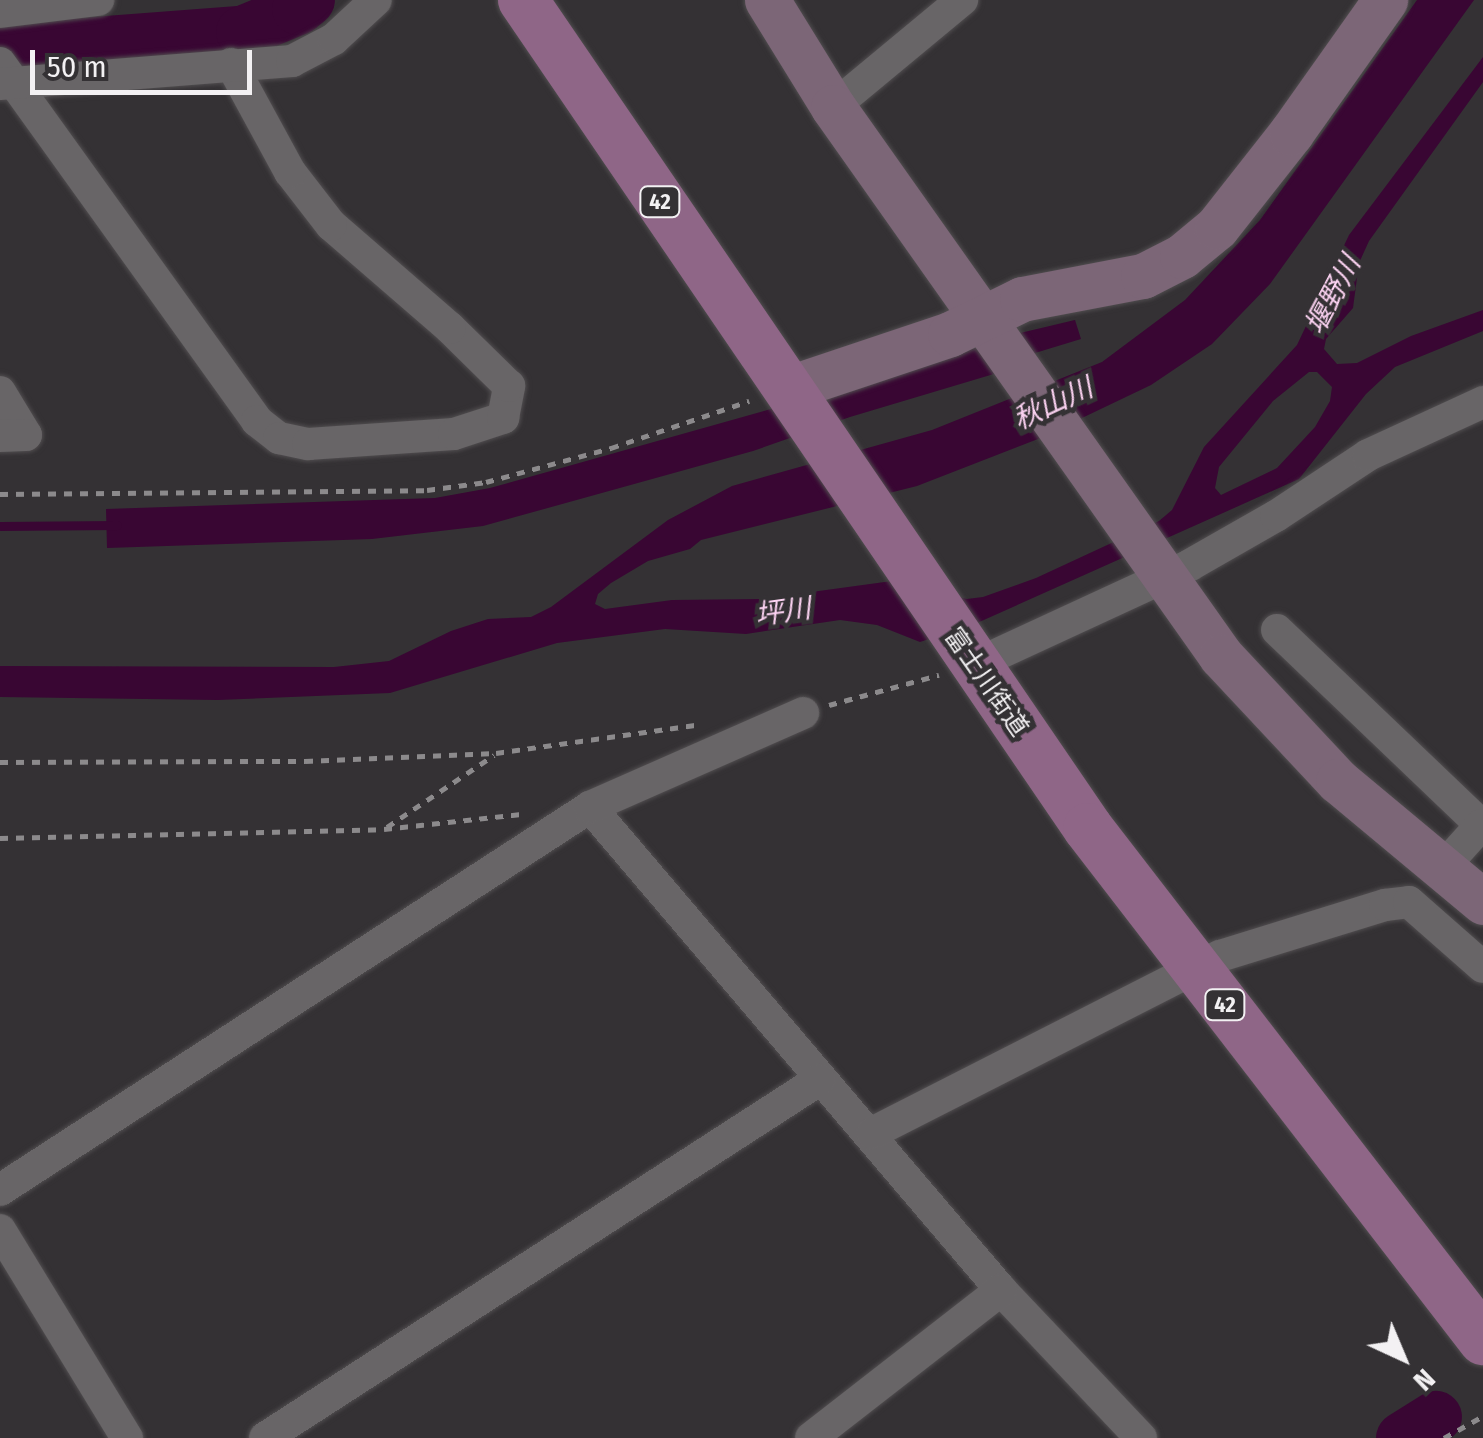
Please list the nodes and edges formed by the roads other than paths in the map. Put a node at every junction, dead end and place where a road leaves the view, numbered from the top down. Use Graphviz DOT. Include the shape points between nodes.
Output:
graph roads {
  1 [pos="98,0"];
  2 [pos="376,0"];
  3 [pos="524,0"];
  4 [pos="766,0"];
  5 [pos="962,0"];
  6 [pos="1385,0"];
  7 [pos="0,12"];
  8 [pos="231,64"];
  9 [pos="7,78"];
  10 [pos="833,107"];
  11 [pos="989,328"];
  12 [pos="0,392"];
  13 [pos="791,397"];
  14 [pos="1483,402"];
  15 [pos="0,436"];
  16 [pos="1162,577"];
  17 [pos="1277,630"];
  18 [pos="974,665"];
  19 [pos="803,712"];
  20 [pos="590,806"];
  21 [pos="1482,826"];
  22 [pos="1455,854"];
  23 [pos="1483,902"];
  24 [pos="1483,967"];
  25 [pos="1196,968"];
  26 [pos="818,1080"];
  27 [pos="872,1133"];
  28 [pos="0,1190"];
  29 [pos="0,1230"];
  30 [pos="1001,1290"];
  31 [pos="1483,1340"];
  32 [pos="128,1438"];
  33 [pos="265,1438"];
  34 [pos="811,1438"];
  35 [pos="1142,1438"];
  1 -- 7 [label="street"];
  2 -- 8 [label="street" via="334,39 292,61"];
  3 -- 13 [label="main road, 富士川街道 / 42"];
  4 -- 10 [label="street"];
  5 -- 10 [label="street"];
  6 -- 11 [label="street" via="1238,200 1182,256 1142,276 1022,299"];
  8 -- 9 [label="street"];
  8 -- 9 [label="street" via="290,172 330,225 509,386 503,418 454,434 308,444 279,438 257,422"];
  10 -- 11 [label="street"];
  11 -- 13 [label="street" via="950,334"];
  11 -- 16 [label="street"];
  12 -- 15 [label="street" via="26,434"];
  13 -- 18 [label="main road, 富士川街道 / 42"];
  14 -- 16 [label="street" via="1368,454 1276,516"];
  16 -- 18 [label="street"];
  16 -- 23 [label="street" via="1284,727"];
  17 -- 21 [label="street"];
  18 -- 25 [label="main road, 富士川街道 / 42"];
  19 -- 20 [label="street"];
  20 -- 26 [label="street"];
  20 -- 28 [label="street"];
  21 -- 22 [label="street"];
  24 -- 25 [label="street" via="1409,902"];
  25 -- 27 [label="street"];
  25 -- 31 [label="main road, 富士川街道 / 42"];
  26 -- 27 [label="street"];
  26 -- 33 [label="street"];
  27 -- 30 [label="street"];
  29 -- 32 [label="street"];
  30 -- 34 [label="street"];
  30 -- 35 [label="street"];
}
